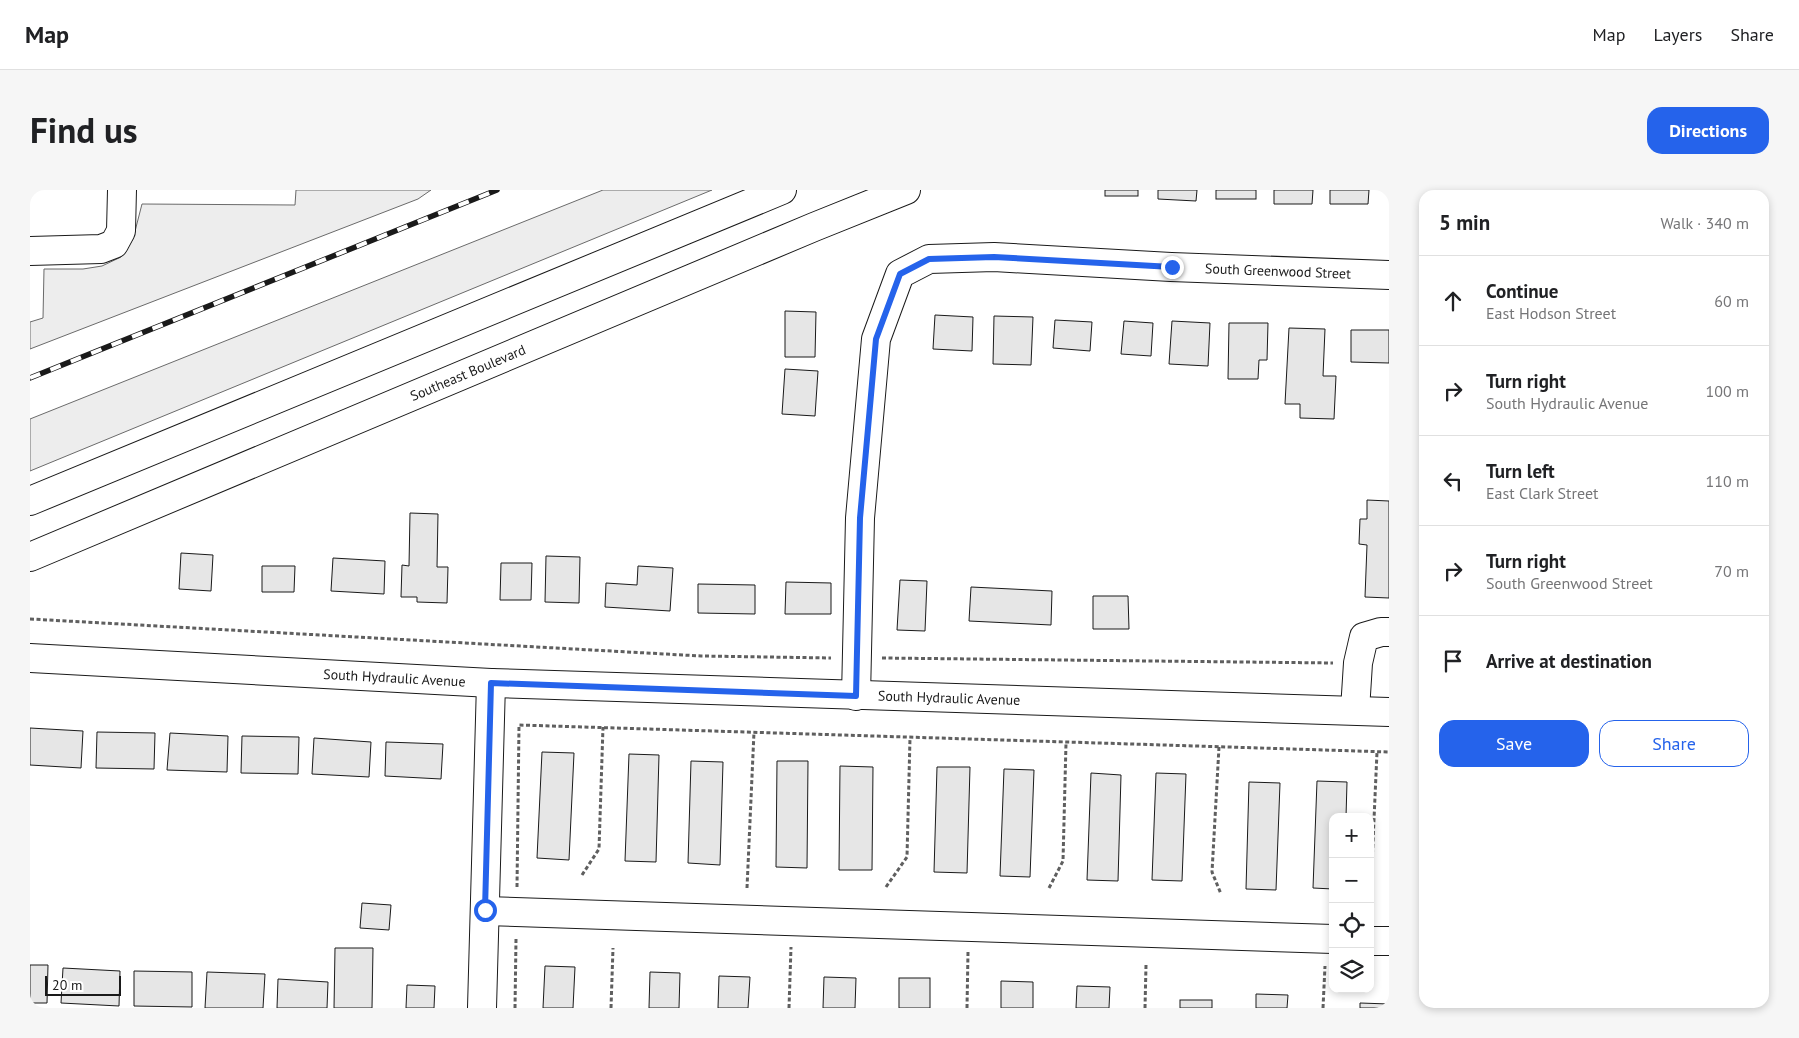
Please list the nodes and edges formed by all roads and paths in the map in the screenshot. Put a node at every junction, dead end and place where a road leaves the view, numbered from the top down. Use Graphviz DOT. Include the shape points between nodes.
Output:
graph roads {
  1 [pos="122,190"];
  2 [pos="782,190"];
  3 [pos="906,190"];
  4 [pos="30,251"];
  5 [pos="1389,275"];
  6 [pos="30,501"];
  7 [pos="30,557"];
  8 [pos="30,619"];
  9 [pos="1389,632"];
  10 [pos="30,658"];
  11 [pos="857,658"];
  12 [pos="1358,663"];
  13 [pos="491,683"];
  14 [pos="856,696"];
  15 [pos="1355,710"];
  16 [pos="1389,712"];
  17 [pos="603,727"];
  18 [pos="754,732"];
  19 [pos="910,738"];
  20 [pos="1066,743"];
  21 [pos="1219,747"];
  22 [pos="1377,752"];
  23 [pos="1389,752"];
  24 [pos="1372,858"];
  25 [pos="582,875"];
  26 [pos="886,887"];
  27 [pos="747,888"];
  28 [pos="1049,888"];
  29 [pos="1222,894"];
  30 [pos="485,910"];
  31 [pos="516,912"];
  32 [pos="1329,939"];
  33 [pos="1374,941"];
  34 [pos="1389,941"];
  35 [pos="791,946"];
  36 [pos="613,948"];
  37 [pos="968,951"];
  38 [pos="1146,965"];
  39 [pos="1324,966"];
  40 [pos="482,1008"];
  41 [pos="515,1008"];
  42 [pos="611,1008"];
  43 [pos="789,1008"];
  44 [pos="967,1008"];
  45 [pos="1145,1008"];
  46 [pos="1323,1008"];
  1 -- 4 [label="street" via="121,231 114,244 101,249"];
  2 -- 6 [label="street"];
  3 -- 7 [label="street, Southeast Boulevard"];
  5 -- 11 [label="street, South Greenwood Street" via="994,257 929,259 900,274 876,339 860,518"];
  8 -- 11 [label="path" via="701,656"];
  9 -- 12 [label="street" via="1364,637"];
  10 -- 13 [label="street, South Hydraulic Avenue"];
  11 -- 12 [label="path"];
  11 -- 14 [label="street"];
  12 -- 15 [label="street"];
  13 -- 14 [label="street, South Hydraulic Avenue"];
  13 -- 30 [label="street"];
  14 -- 15 [label="street, South Hydraulic Avenue"];
  15 -- 16 [label="street, South Hydraulic Avenue"];
  17 -- 18 [label="path"];
  17 -- 25 [label="path" via="599,849"];
  17 -- 31 [label="path" via="519,725"];
  18 -- 19 [label="path"];
  18 -- 27 [label="path"];
  19 -- 20 [label="path"];
  19 -- 26 [label="path" via="907,857"];
  20 -- 21 [label="path"];
  20 -- 28 [label="path" via="1063,861"];
  21 -- 22 [label="path"];
  21 -- 29 [label="path" via="1212,872"];
  22 -- 23 [label="path"];
  22 -- 24 [label="path"];
  30 -- 31 [label="street"];
  30 -- 40 [label="street"];
  31 -- 32 [label="street"];
  31 -- 41 [label="path"];
  33 -- 34 [label="street"];
  35 -- 43 [label="path"];
  36 -- 42 [label="path"];
  37 -- 44 [label="path"];
  38 -- 45 [label="path"];
  39 -- 46 [label="path"];
}
